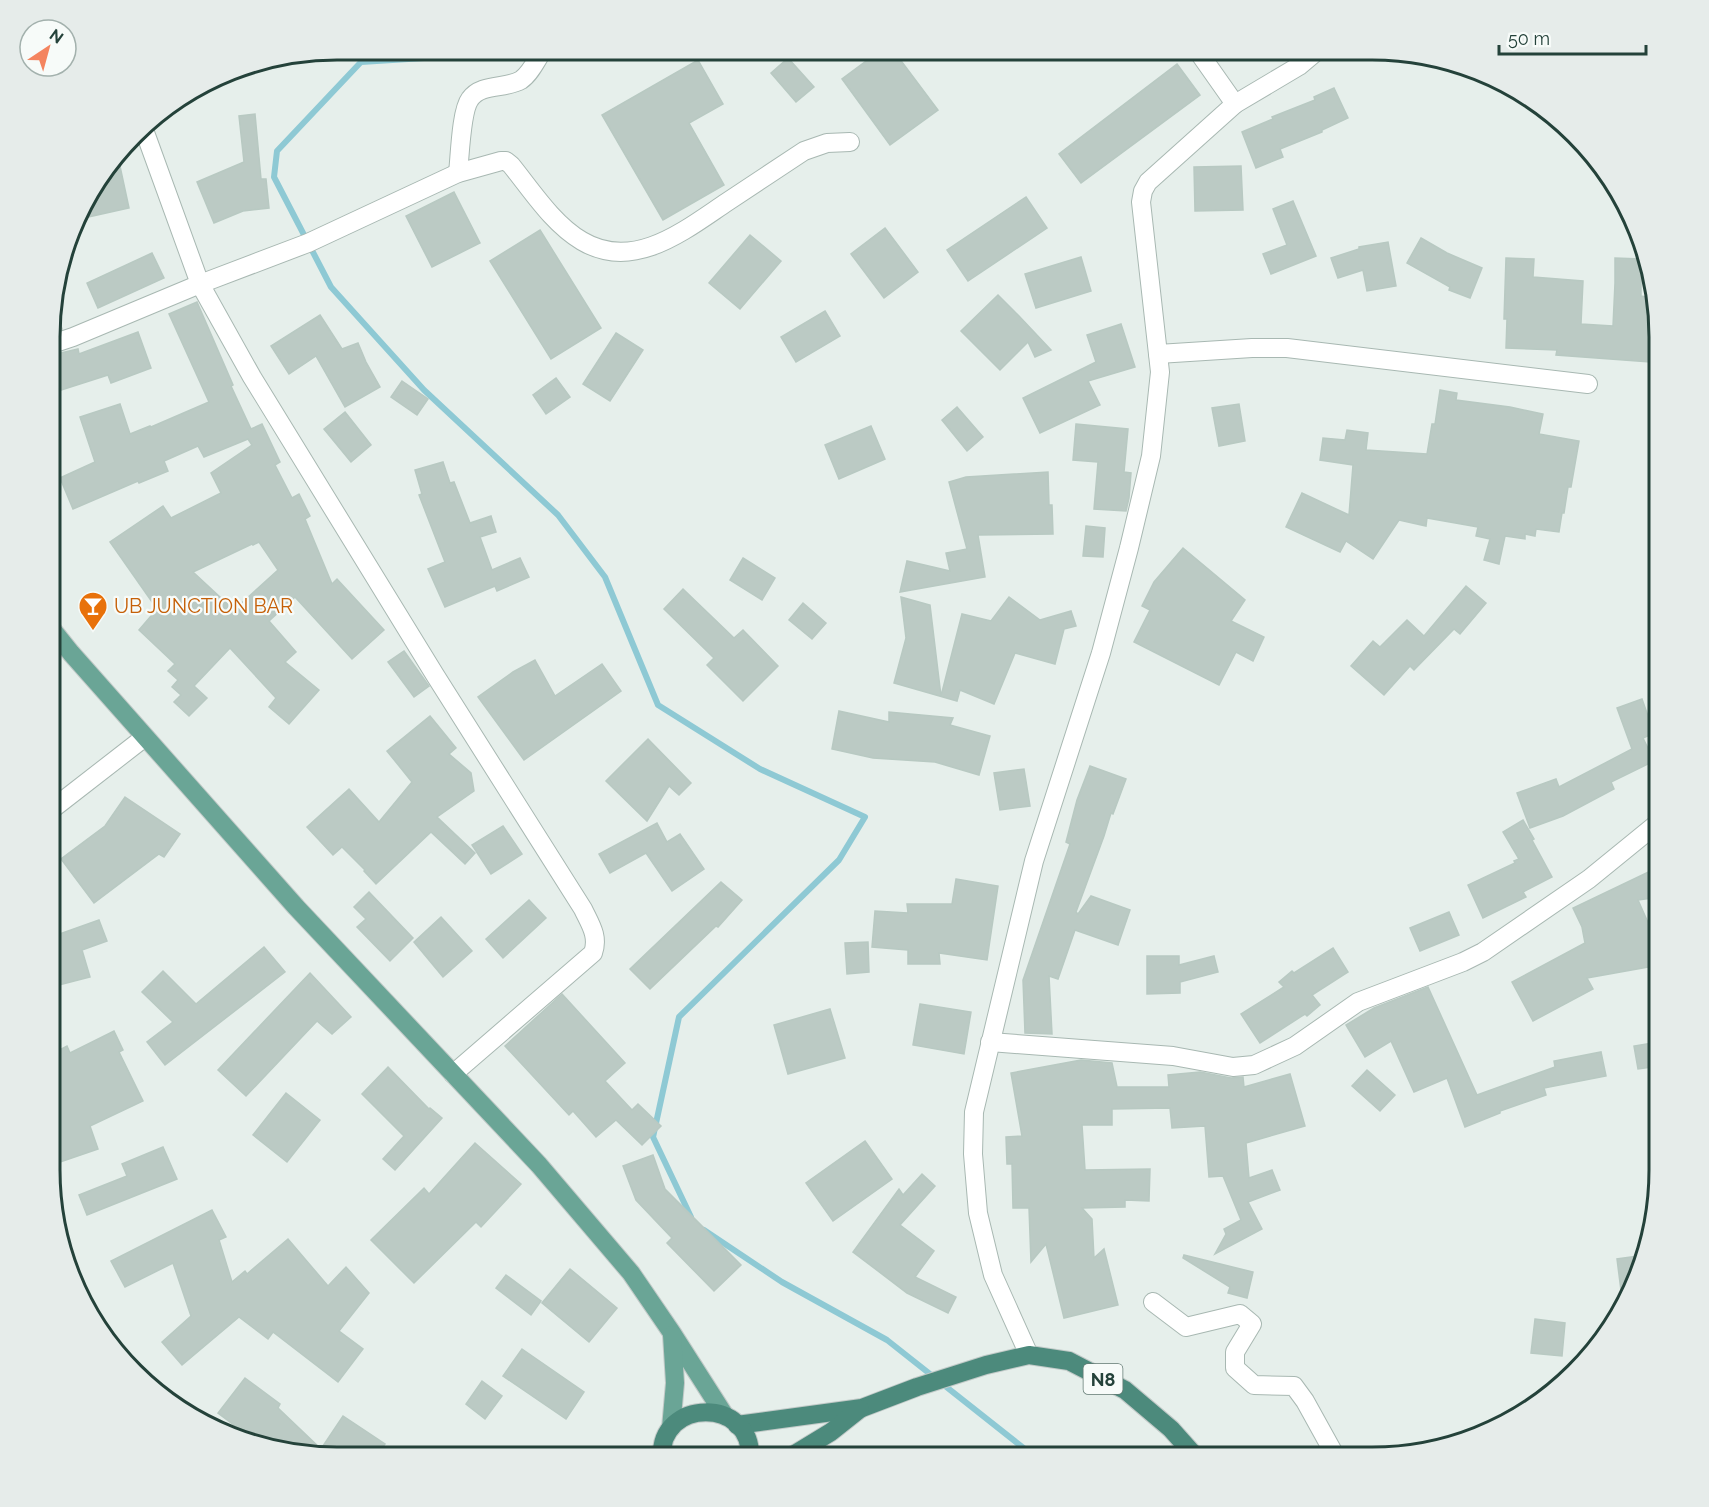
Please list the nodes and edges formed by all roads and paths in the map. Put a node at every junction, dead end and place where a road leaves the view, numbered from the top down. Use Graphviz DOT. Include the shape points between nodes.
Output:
graph roads {
  1 [pos="536,60"];
  2 [pos="1204,60"];
  3 [pos="1306,60"];
  4 [pos="1235,105"];
  5 [pos="146,136"];
  6 [pos="850,142"];
  7 [pos="458,173"];
  8 [pos="200,284"];
  9 [pos="60,341"];
  10 [pos="1158,354"];
  11 [pos="1588,384"];
  12 [pos="60,639"];
  13 [pos="145,737"];
  14 [pos="60,803"];
  15 [pos="1649,830"];
  16 [pos="990,1042"];
  17 [pos="453,1074"];
  18 [pos="1154,1302"];
  19 [pos="672,1333"];
  20 [pos="1029,1355"];
  21 [pos="862,1408"];
  22 [pos="731,1420"];
  23 [pos="671,1428"];
  24 [pos="663,1447"];
  25 [pos="748,1447"];
  26 [pos="806,1447"];
  27 [pos="1187,1447"];
  28 [pos="1330,1447"];
  1 -- 7 [label="street" via="520,81 477,92 468,100"];
  2 -- 4 [label="street"];
  3 -- 4 [label="street"];
  4 -- 10 [label="street" via="1148,182 1143,191"];
  5 -- 8 [label="street"];
  6 -- 7 [label="street" via="827,143 804,151 674,237 623,253 601,250 561,225 506,161"];
  7 -- 8 [label="street" via="308,243"];
  8 -- 9 [label="street"];
  8 -- 17 [label="street" via="258,387 595,933 592,953"];
  10 -- 11 [label="street" via="1287,348"];
  10 -- 16 [label="street" via="1160,372 1151,456 1129,548 1101,652 1034,861"];
  12 -- 13 [label="main road"];
  13 -- 14 [label="street"];
  13 -- 17 [label="main road" via="296,907"];
  15 -- 16 [label="street" via="1589,879 1483,952 1358,1002 1295,1046 1254,1065 1233,1067 1173,1056"];
  16 -- 20 [label="street" via="974,1112 978,1213 993,1275"];
  17 -- 19 [label="main road" via="631,1273"];
  18 -- 28 [label="street" via="1186,1327 1240,1314 1252,1324 1235,1352 1234,1368 1254,1385 1294,1386"];
  19 -- 22 [label="main road"];
  19 -- 23 [label="main road" via="675,1383"];
  20 -- 21 [label="highway, N8" via="986,1365"];
  20 -- 27 [label="highway, N8" via="1069,1361 1125,1390"];
  21 -- 22 [label="highway, N8"];
  21 -- 26 [label="highway, N8"];
  22 -- 23 [label="highway" via="710,1412 696,1413"];
  22 -- 25 [label="highway" via="747,1438"];
  23 -- 24 [label="highway"];
}
